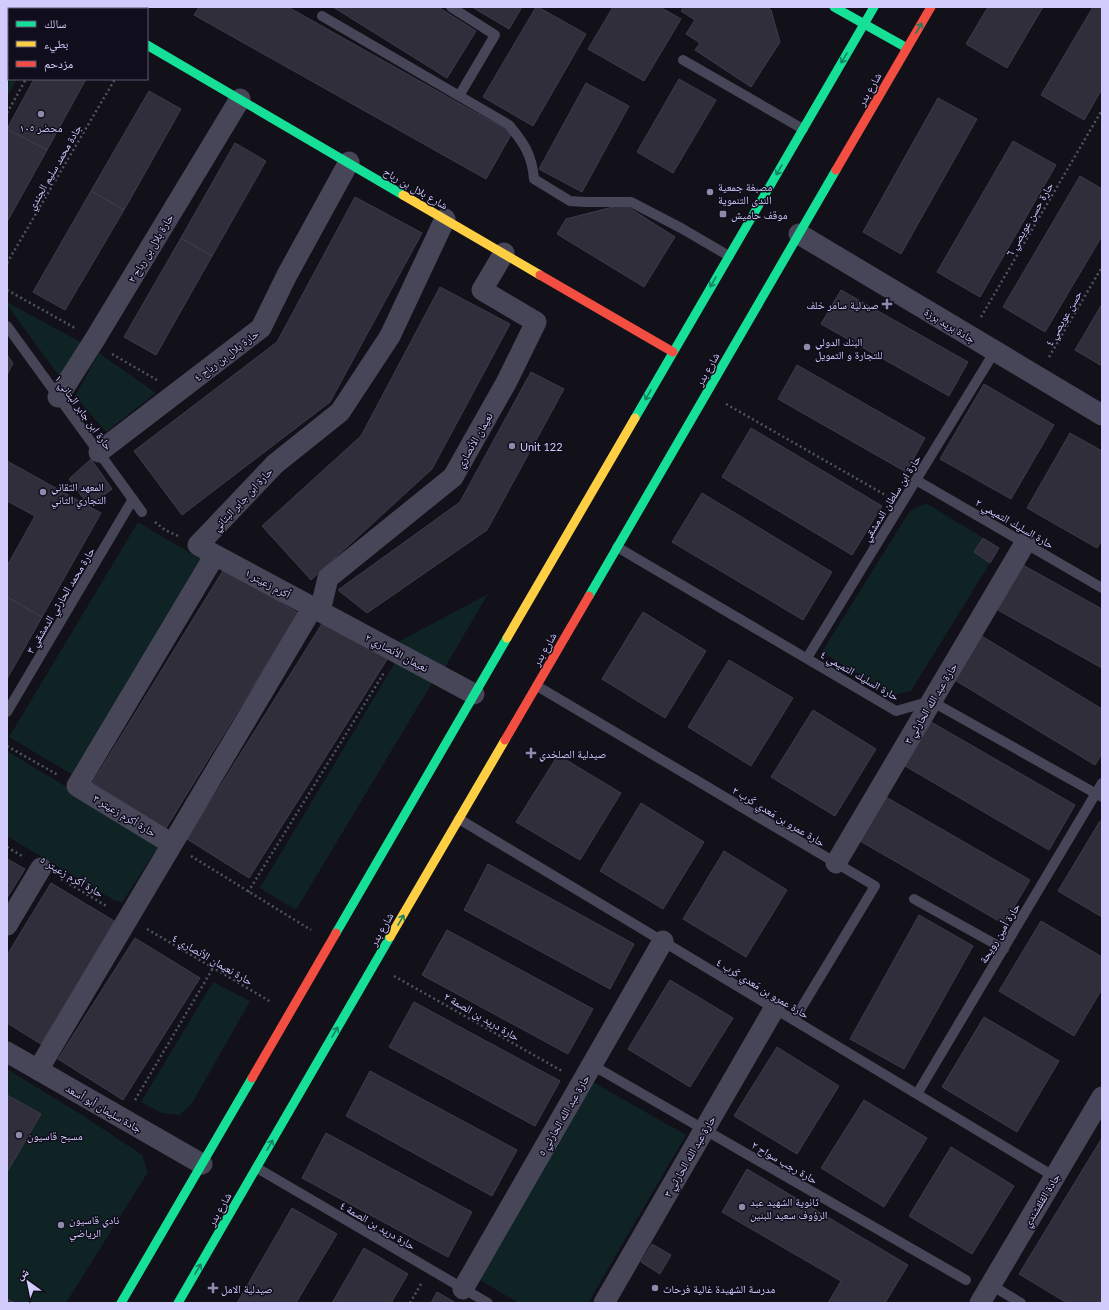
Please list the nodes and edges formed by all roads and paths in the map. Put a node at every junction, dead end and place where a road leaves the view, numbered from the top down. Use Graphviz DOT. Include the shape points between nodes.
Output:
graph roads {
  1 [pos="451,7"];
  2 [pos="834,7"];
  3 [pos="874,7"];
  4 [pos="931,7"];
  5 [pos="322,16"];
  6 [pos="864,24"];
  7 [pos="148,46"];
  8 [pos="907,48"];
  9 [pos="683,60"];
  10 [pos="25,80"];
  11 [pos="114,80"];
  12 [pos="459,96"];
  13 [pos="240,99"];
  14 [pos="1102,110"];
  15 [pos="7,112"];
  16 [pos="803,129"];
  17 [pos="349,162"];
  18 [pos="444,218"];
  19 [pos="799,234"];
  20 [pos="504,254"];
  21 [pos="729,256"];
  22 [pos="7,263"];
  23 [pos="1102,266"];
  24 [pos="7,290"];
  25 [pos="7,326"];
  26 [pos="970,337"];
  27 [pos="94,341"];
  28 [pos="995,351"];
  29 [pos="673,352"];
  30 [pos="1037,377"];
  31 [pos="178,392"];
  32 [pos="707,392"];
  33 [pos="58,396"];
  34 [pos="1102,415"];
  35 [pos="99,452"];
  36 [pos="916,480"];
  37 [pos="133,499"];
  38 [pos="901,504"];
  39 [pos="142,512"];
  40 [pos="1025,543"];
  41 [pos="617,547"];
  42 [pos="207,550"];
  43 [pos="1102,588"];
  44 [pos="317,609"];
  45 [pos="397,652"];
  46 [pos="807,658"];
  47 [pos="537,686"];
  48 [pos="474,694"];
  49 [pos="931,701"];
  50 [pos="7,712"];
  51 [pos="7,746"];
  52 [pos="1102,783"];
  53 [pos="77,786"];
  54 [pos="1099,795"];
  55 [pos="459,819"];
  56 [pos="172,844"];
  57 [pos="7,847"];
  58 [pos="836,863"];
  59 [pos="42,868"];
  60 [pos="248,892"];
  61 [pos="914,899"];
  62 [pos="128,918"];
  63 [pos="7,925"];
  64 [pos="663,941"];
  65 [pos="331,942"];
  66 [pos="1004,948"];
  67 [pos="375,964"];
  68 [pos="213,968"];
  69 [pos="774,1008"];
  70 [pos="290,1013"];
  71 [pos="794,1020"];
  72 [pos="7,1052"];
  73 [pos="38,1070"];
  74 [pos="587,1073"];
  75 [pos="917,1094"];
  76 [pos="1102,1097"];
  77 [pos="124,1119"];
  78 [pos="704,1129"];
  79 [pos="202,1164"];
  80 [pos="257,1168"];
  81 [pos="1054,1177"];
  82 [pos="429,1269"];
  83 [pos="966,1280"];
  84 [pos="991,1285"];
  85 [pos="463,1289"];
  86 [pos="121,1303"];
  87 [pos="178,1303"];
  88 [pos="410,1303"];
  89 [pos="488,1303"];
  90 [pos="604,1303"];
  91 [pos="980,1303"];
  92 [pos="1022,1303"];
  1 -- 12 [label="lane" via="495,35"];
  2 -- 6 [label="main road"];
  3 -- 6 [label="main road"];
  8 -- 4 [label="main road, شارع بدر, one-way"];
  5 -- 12 [label="lane"];
  6 -- 8 [label="main road"];
  6 -- 16 [label="main road, one-way"];
  7 -- 13 [label="main road, شارع بلال بن رباح"];
  8 -- 19 [label="main road, شارع بدر"];
  9 -- 16 [label="lane"];
  10 -- 15 [label="path"];
  11 -- 22 [label="path, جادة محمد سليم الجندي"];
  12 -- 21 [label="lane" via="509,125 525,145 533,165 534,179 564,197 585,202 632,202"];
  13 -- 17 [label="main road, شارع بلال بن رباح"];
  13 -- 27 [label="street, حارة بلال بن رباح ٢"];
  14 -- 26 [label="path, حارة حسن عويصي ٦"];
  16 -- 21 [label="main road, one-way"];
  17 -- 18 [label="main road, شارع بلال بن رباح"];
  17 -- 31 [label="street, حارة بلال بن رباح ٤" via="261,328"];
  18 -- 20 [label="main road, شارع بلال بن رباح"];
  18 -- 42 [label="street, حارة ابن جابر البتاني" via="390,336 340,412 275,464"];
  19 -- 26 [label="street, جادة بريد برزة"];
  19 -- 32 [label="main road, شارع بدر"];
  20 -- 29 [label="main road, شارع بلال بن رباح"];
  20 -- 44 [label="street, نعيمان الأنصاري" via="482,290 536,322 506,383 453,477 328,578"];
  21 -- 29 [label="main road, one-way"];
  23 -- 30 [label="path, حسن عويصي ٤"];
  24 -- 27 [label="path"];
  25 -- 33 [label="lane, حارة ابن جابر البتاني ١"];
  26 -- 28 [label="street, جادة بريد برزة"];
  27 -- 31 [label="path"];
  27 -- 33 [label="street, حارة بلال بن رباح ٢"];
  28 -- 30 [label="street, جادة بريد برزة"];
  28 -- 36 [label="lane, حارة ابن سلطان الدمشقي"];
  29 -- 48 [label="main road, one-way"];
  30 -- 34 [label="street, جادة بريد برزة"];
  31 -- 35 [label="street, حارة بلال بن رباح ٤"];
  32 -- 38 [label="path"];
  32 -- 41 [label="main road, شارع بدر"];
  33 -- 35 [label="lane, حارة ابن جابر البتاني ١"];
  35 -- 37 [label="lane, حارة ابن جابر البتاني ١"];
  36 -- 38 [label="lane, حارة ابن سلطان الدمشقي"];
  36 -- 40 [label="lane, حارة السليك التميمي ٢"];
  37 -- 39 [label="lane, حارة ابن جابر البتاني ١"];
  37 -- 50 [label="lane, حارة محمد الحارثي الدمشقي ٣"];
  38 -- 46 [label="lane, حارة ابن سلطان الدمشقي"];
  39 -- 42 [label="path" via="165,530"];
  40 -- 43 [label="lane, حارة السليك التميمي ٢"];
  40 -- 49 [label="street, حارة عبد الله الحارثي ٣"];
  41 -- 46 [label="lane, حارة السليك التميمي ٤"];
  41 -- 47 [label="main road, شارع بدر"];
  42 -- 44 [label="street, أكرم زعيتر ١"];
  42 -- 53 [label="street, حارة ابن جابر البتاني"];
  44 -- 45 [label="street, نعيمان الأنصاري ٢"];
  44 -- 56 [label="street"];
  45 -- 48 [label="street, نعيمان الأنصاري ٢"];
  45 -- 60 [label="path"];
  46 -- 49 [label="lane, حارة السليك التميمي ٤" via="896,710"];
  47 -- 55 [label="main road, شارع بدر"];
  47 -- 58 [label="lane, حارة عمرو بن مَعدي كَرب ٢"];
  48 -- 65 [label="main road"];
  49 -- 54 [label="lane"];
  49 -- 58 [label="street, حارة عبد الله الحارثي ٣"];
  51 -- 53 [label="path"];
  52 -- 54 [label="lane, حارة أمين رويحة"];
  53 -- 56 [label="street, حارة أكرم زعيتر ٣"];
  54 -- 66 [label="lane, حارة أمين رويحة"];
  55 -- 64 [label="lane, حارة عمرو بن مَعدي كَرب ٤"];
  67 -- 55 [label="main road, شارع بدر, one-way"];
  56 -- 60 [label="path"];
  56 -- 62 [label="street"];
  57 -- 59 [label="path, حارة أكرم زعيتر ٥"];
  58 -- 71 [label="lane, حارة عمرو بن مَعدي كَرب ٢" via="874,886"];
  59 -- 62 [label="path, حارة أكرم زعيتر ٥"];
  59 -- 63 [label="street"];
  60 -- 65 [label="path"];
  61 -- 66 [label="lane"];
  62 -- 68 [label="path, حارة نعيمان الأنصاري ٤"];
  62 -- 73 [label="street"];
  64 -- 69 [label="lane, حارة عمرو بن مَعدي كَرب ٤"];
  64 -- 74 [label="street, حارة عبد الله الحارثي ٥"];
  65 -- 70 [label="main road"];
  66 -- 75 [label="lane, حارة أمين رويحة"];
  67 -- 74 [label="path, حارة دريد بن الصمة ٢"];
  80 -- 67 [label="main road, شارع بدر, one-way"];
  68 -- 70 [label="path, حارة نعيمان الأنصاري ٤"];
  68 -- 77 [label="path"];
  69 -- 71 [label="lane, حارة عمرو بن مَعدي كَرب ٤"];
  69 -- 78 [label="street, حارة عبد الله الحارثي ٣"];
  70 -- 79 [label="main road"];
  71 -- 75 [label="lane, حارة عمرو بن مَعدي كَرب ٤"];
  72 -- 73 [label="street, جادة سليمان أبو أسعد"];
  73 -- 77 [label="street, جادة سليمان أبو أسعد"];
  74 -- 78 [label="lane, حارة رجب سواح ٢"];
  74 -- 85 [label="street, حارة عبد الله الحارثي ٥"];
  75 -- 81 [label="lane, حارة عمرو بن مَعدي كَرب ٤"];
  76 -- 81 [label="street, جادة القلقشندي"];
  77 -- 79 [label="street, جادة سليمان أبو أسعد"];
  78 -- 83 [label="lane, حارة رجب سواح ٢"];
  78 -- 90 [label="street, حارة عبد الله الحارثي ٣"];
  79 -- 86 [label="main road"];
  80 -- 82 [label="lane, حارة دريد بن الصمة ٤"];
  87 -- 80 [label="main road, شارع بدر, one-way"];
  81 -- 84 [label="street, جادة القلقشندي"];
  82 -- 85 [label="lane, حارة دريد بن الصمة ٤"];
  82 -- 88 [label="path"];
  84 -- 91 [label="street, جادة القلقشندي"];
  84 -- 92 [label="lane"];
  85 -- 89 [label="lane, حارة دريد بن الصمة ٤"];
}
